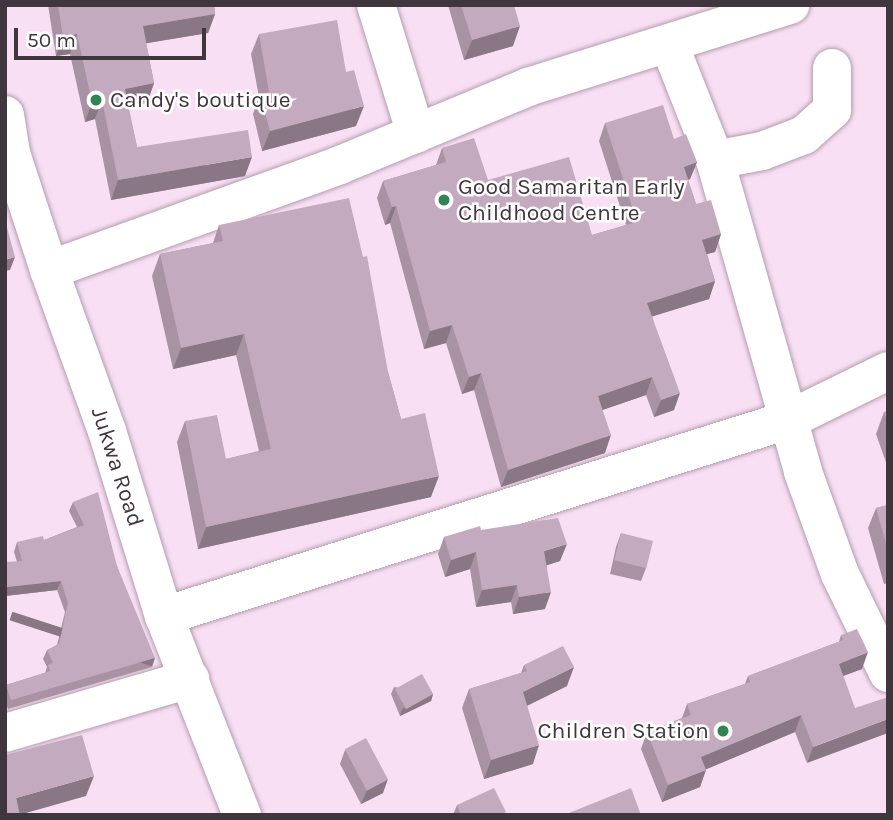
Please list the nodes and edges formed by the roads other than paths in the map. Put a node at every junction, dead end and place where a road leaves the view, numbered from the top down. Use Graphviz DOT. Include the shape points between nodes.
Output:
graph roads {
  1 [pos="376,5"];
  2 [pos="790,5"];
  3 [pos="669,44"];
  4 [pos="832,68"];
  5 [pos="5,116"];
  6 [pos="416,134"];
  7 [pos="8,155"];
  8 [pos="715,160"];
  9 [pos="48,270"];
  10 [pos="888,372"];
  11 [pos="788,420"];
  12 [pos="163,616"];
  13 [pos="888,673"];
  14 [pos="190,679"];
  15 [pos="5,733"];
  16 [pos="243,815"];
  1 -- 6 [label="street"];
  2 -- 3 [label="street"];
  3 -- 6 [label="street" via="528,87"];
  3 -- 8 [label="street"];
  4 -- 8 [label="street" via="832,110 804,135 761,151"];
  5 -- 7 [label="street, Jukwa Road"];
  6 -- 9 [label="street"];
  7 -- 9 [label="street, Jukwa Road"];
  8 -- 11 [label="street"];
  9 -- 12 [label="street, Jukwa Road" via="107,431"];
  10 -- 11 [label="street"];
  11 -- 12 [label="street"];
  11 -- 13 [label="street" via="840,574"];
  12 -- 14 [label="street, Jukwa Road"];
  14 -- 15 [label="street"];
  14 -- 16 [label="street, Jukwa Road"];
}
